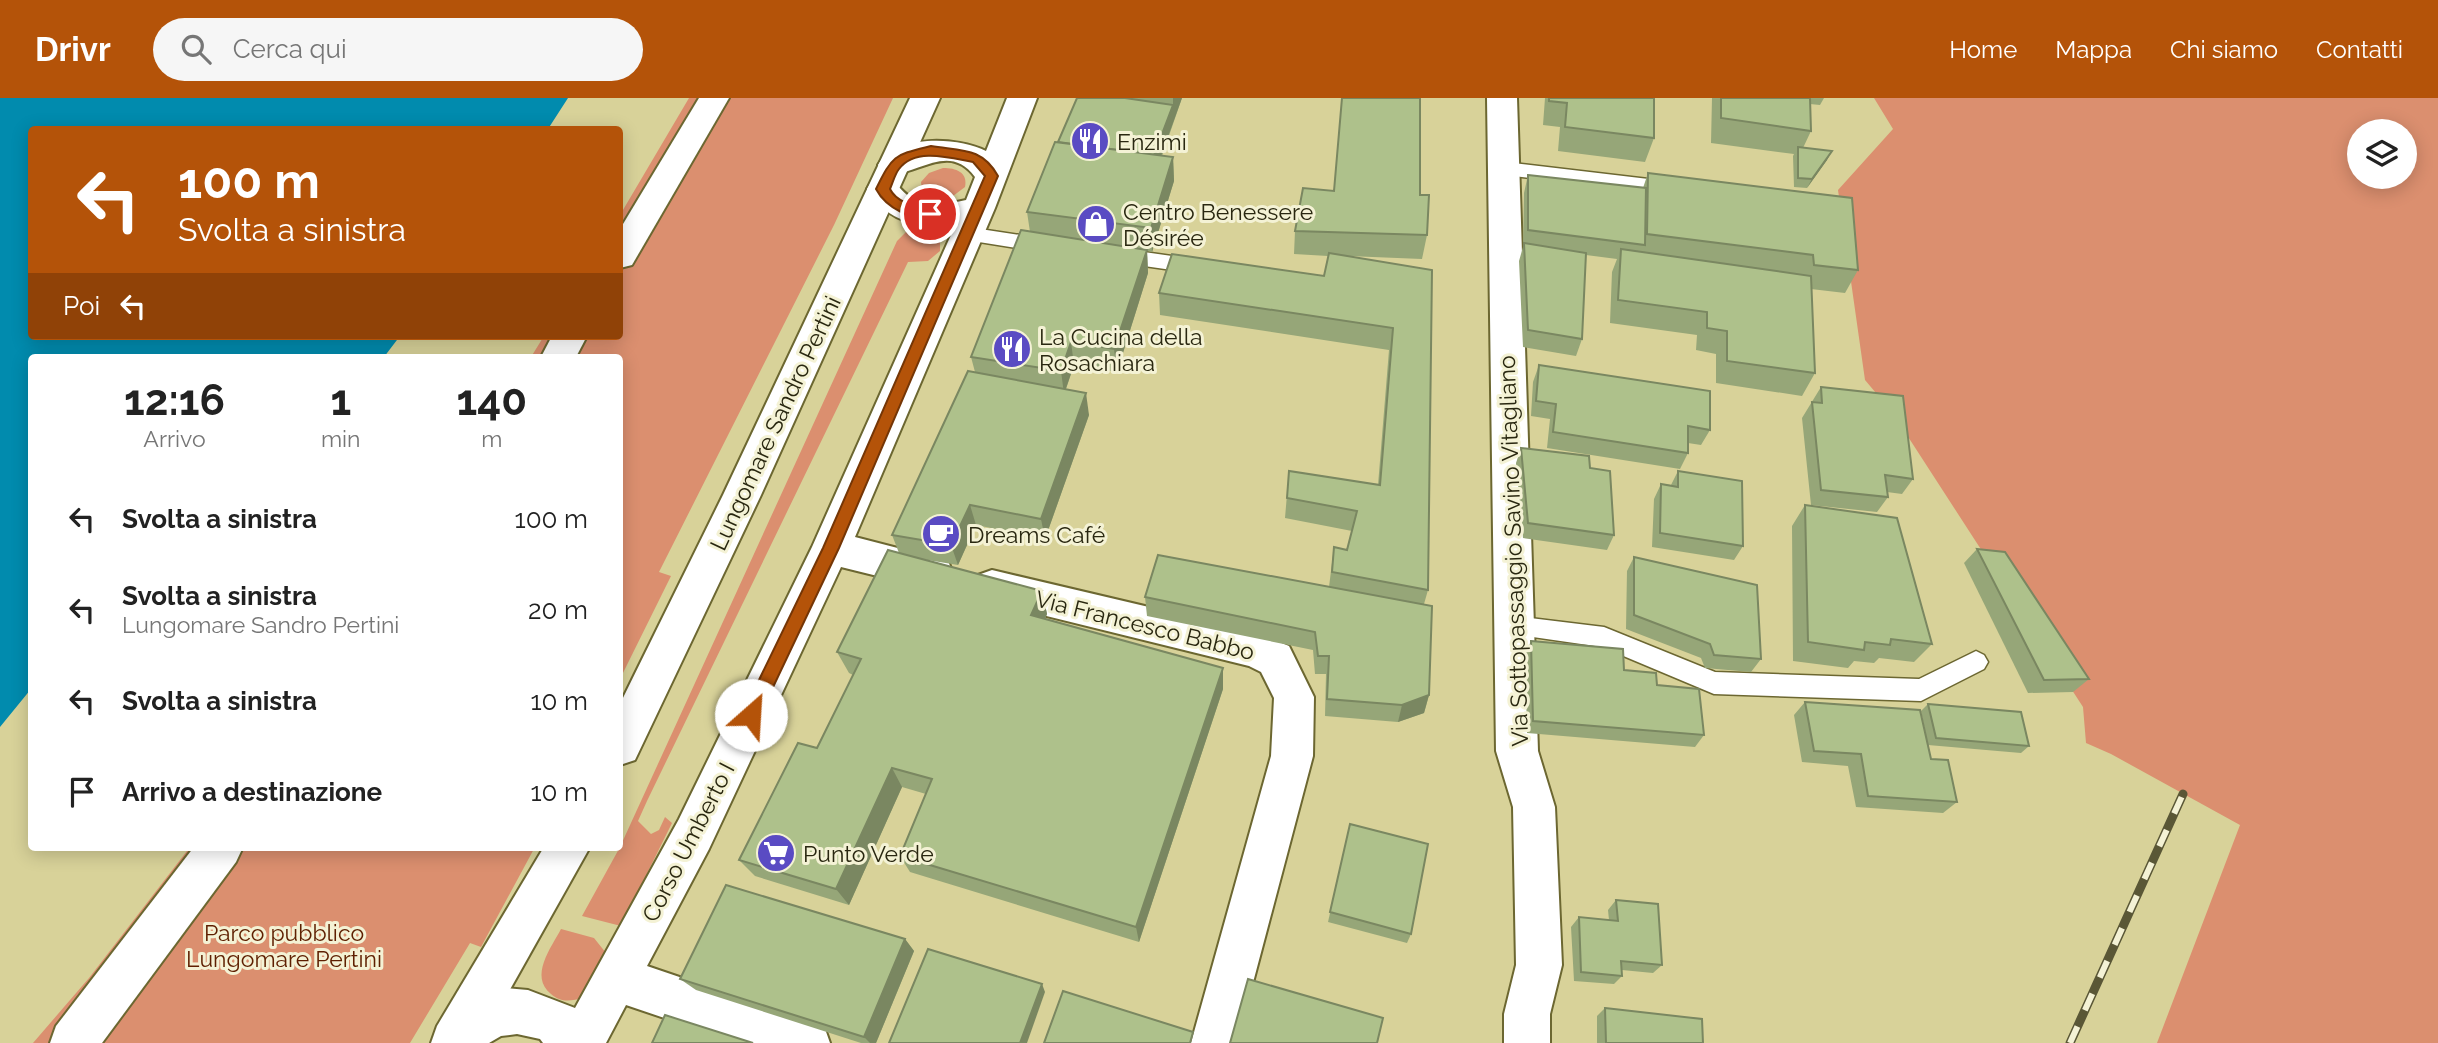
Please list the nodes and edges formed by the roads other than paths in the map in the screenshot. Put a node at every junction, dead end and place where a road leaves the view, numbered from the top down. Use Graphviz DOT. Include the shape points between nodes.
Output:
graph roads {
  1 [pos="714,98"];
  2 [pos="925,98"];
  3 [pos="1021,98"];
  4 [pos="1502,98"];
  5 [pos="1504,169"];
  6 [pos="889,177"];
  7 [pos="1693,191"];
  8 [pos="979,206"];
  9 [pos="1064,248"];
  10 [pos="623,251"];
  11 [pos="1092,252"];
  12 [pos="1216,270"];
  13 [pos="831,548"];
  14 [pos="1513,626"];
  15 [pos="1976,662"];
  16 [pos="623,740"];
  17 [pos="218,851"];
  18 [pos="566,851"];
  19 [pos="616,979"];
  20 [pos="456,1039"];
  21 [pos="73,1043"];
  22 [pos="568,1043"];
  23 [pos="581,1043"];
  24 [pos="807,1043"];
  25 [pos="1214,1043"];
  26 [pos="1527,1043"];
  1 -- 10 [label="street"];
  2 -- 6 [label="street, Lungomare Sandro Pertini"];
  3 -- 8 [label="street, Corso Umberto I"];
  4 -- 5 [label="street, Via Sottopassaggio Savino Vitagliano"];
  5 -- 7 [label="lane"];
  5 -- 14 [label="street, Via Sottopassaggio Savino Vitagliano"];
  6 -- 8 [label="street" via="888,199 914,212 954,214"];
  6 -- 8 [label="street" via="918,153 951,152 976,158 985,165"];
  6 -- 16 [label="street, Lungomare Sandro Pertini"];
  8 -- 9 [label="lane"];
  8 -- 13 [label="street, Corso Umberto I"];
  11 -- 12 [label="lane"];
  13 -- 19 [label="street, Corso Umberto I" via="694,834"];
  13 -- 25 [label="street, Via Francesco Babbo" via="1255,650 1276,659 1294,697 1292,756"];
  14 -- 15 [label="lane" via="1604,637 1714,683 1920,690"];
  14 -- 26 [label="street, Via Sottopassaggio Savino Vitagliano" via="1517,751 1534,807 1539,965 1527,1014"];
  17 -- 21 [label="street"];
  18 -- 20 [label="street"];
  19 -- 23 [label="street, Corso Umberto I"];
  19 -- 24 [label="street"];
  20 -- 22 [label="street" via="503,1010 520,1010 558,1024"];
}
